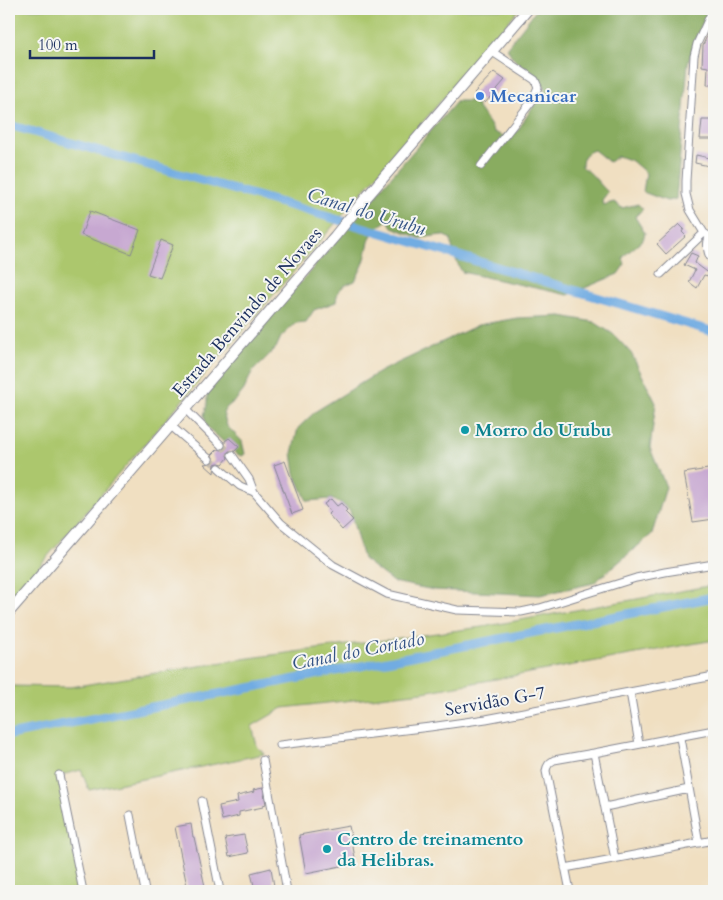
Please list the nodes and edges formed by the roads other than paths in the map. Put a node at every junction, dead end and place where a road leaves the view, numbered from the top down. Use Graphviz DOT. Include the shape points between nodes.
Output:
graph roads {
  1 [pos="528,9"];
  2 [pos="713,9"];
  3 [pos="491,51"];
  4 [pos="481,166"];
  5 [pos="709,236"];
  6 [pos="714,261"];
  7 [pos="662,274"];
  8 [pos="185,409"];
  9 [pos="170,426"];
  10 [pos="221,445"];
  11 [pos="232,455"];
  12 [pos="209,459"];
  13 [pos="219,468"];
  14 [pos="254,492"];
  15 [pos="714,564"];
  16 [pos="9,612"];
  17 [pos="714,676"];
  18 [pos="630,692"];
  19 [pos="714,730"];
  20 [pos="680,738"];
  21 [pos="639,744"];
  22 [pos="280,745"];
  23 [pos="594,753"];
  24 [pos="263,760"];
  25 [pos="59,776"];
  26 [pos="688,789"];
  27 [pos="202,801"];
  28 [pos="605,808"];
  29 [pos="130,815"];
  30 [pos="714,840"];
  31 [pos="699,843"];
  32 [pos="615,859"];
  33 [pos="565,868"];
  34 [pos="83,891"];
  35 [pos="145,891"];
  36 [pos="220,891"];
  37 [pos="287,891"];
  38 [pos="570,891"];
  1 -- 3 [label="street, Estrada Benvindo de Novaes"];
  2 -- 5 [label="street" via="694,56 686,181 690,210"];
  3 -- 4 [label="street" via="535,80 538,87 532,101"];
  3 -- 8 [label="street, Estrada Benvindo de Novaes"];
  5 -- 6 [label="street" via="708,253"];
  5 -- 7 [label="street"];
  8 -- 9 [label="street, Estrada Benvindo de Novaes"];
  8 -- 10 [label="street"];
  9 -- 12 [label="street"];
  9 -- 16 [label="street, Estrada Benvindo de Novaes"];
  11 -- 14 [label="street" via="250,479"];
  13 -- 14 [label="street" via="240,486"];
  14 -- 15 [label="street" via="281,522 333,565 387,594 458,610 521,612 574,599 636,578"];
  17 -- 18 [label="street, Servidão G-7"];
  18 -- 21 [label="street"];
  18 -- 22 [label="street, Servidão G-7" via="430,728"];
  19 -- 20 [label="street"];
  20 -- 21 [label="street"];
  20 -- 26 [label="street"];
  21 -- 23 [label="street"];
  23 -- 28 [label="street"];
  23 -- 33 [label="street" via="554,760 547,766"];
  24 -- 37 [label="street"];
  25 -- 34 [label="street"];
  26 -- 28 [label="street"];
  26 -- 31 [label="street"];
  27 -- 36 [label="street"];
  28 -- 32 [label="street"];
  29 -- 35 [label="street"];
  30 -- 31 [label="street"];
  31 -- 32 [label="street"];
  32 -- 33 [label="street"];
  33 -- 38 [label="street"];
}
